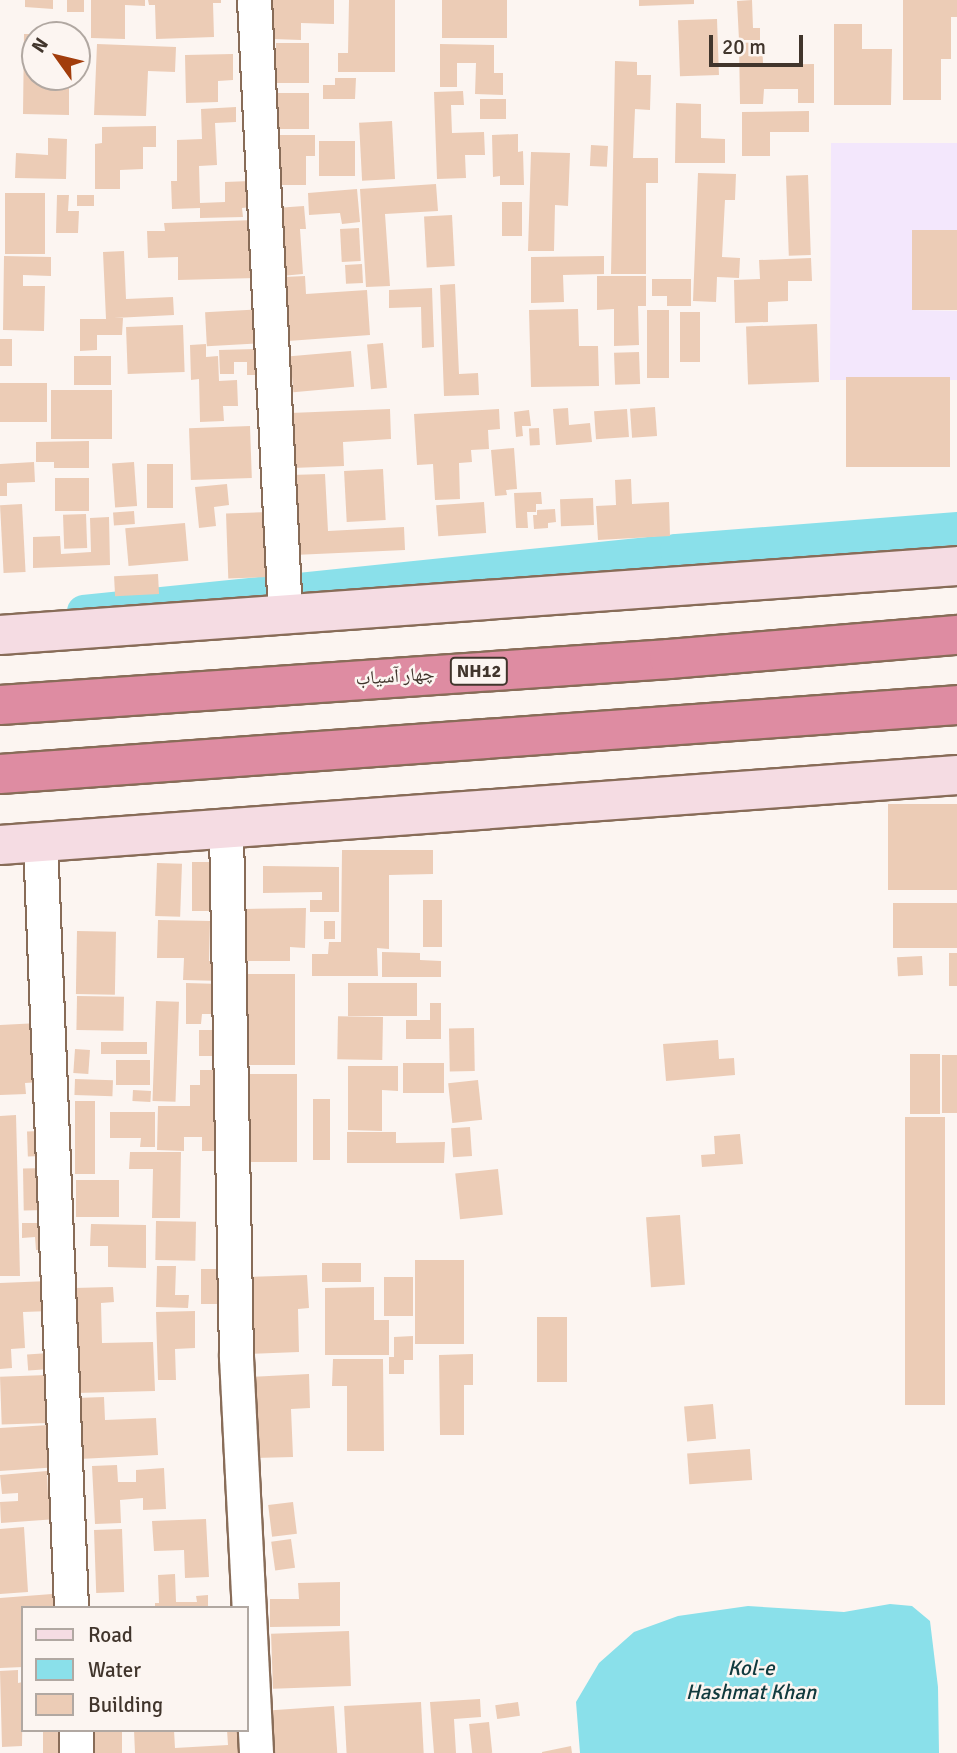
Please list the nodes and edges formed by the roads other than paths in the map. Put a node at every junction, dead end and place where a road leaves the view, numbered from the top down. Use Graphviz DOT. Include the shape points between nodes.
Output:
graph roads {
  1 [pos="254,0"];
  2 [pos="957,566"];
  3 [pos="284,597"];
  4 [pos="0,635"];
  5 [pos="957,635"];
  6 [pos="0,705"];
  7 [pos="957,705"];
  8 [pos="0,774"];
  9 [pos="957,775"];
  10 [pos="226,830"];
  11 [pos="40,842"];
  12 [pos="0,845"];
  13 [pos="71,1606"];
  14 [pos="76,1732"];
  15 [pos="76,1753"];
  16 [pos="256,1753"];
  1 -- 3 [label="street"];
  2 -- 3 [label="street"];
  3 -- 4 [label="street"];
  5 -- 6 [label="highway, چهار آسیاب / NH12"];
  7 -- 8 [label="highway"];
  9 -- 10 [label="street"];
  10 -- 11 [label="street"];
  10 -- 16 [label="street" via="236,1357"];
  11 -- 12 [label="street"];
  11 -- 13 [label="street"];
  14 -- 15 [label="street"];
}
